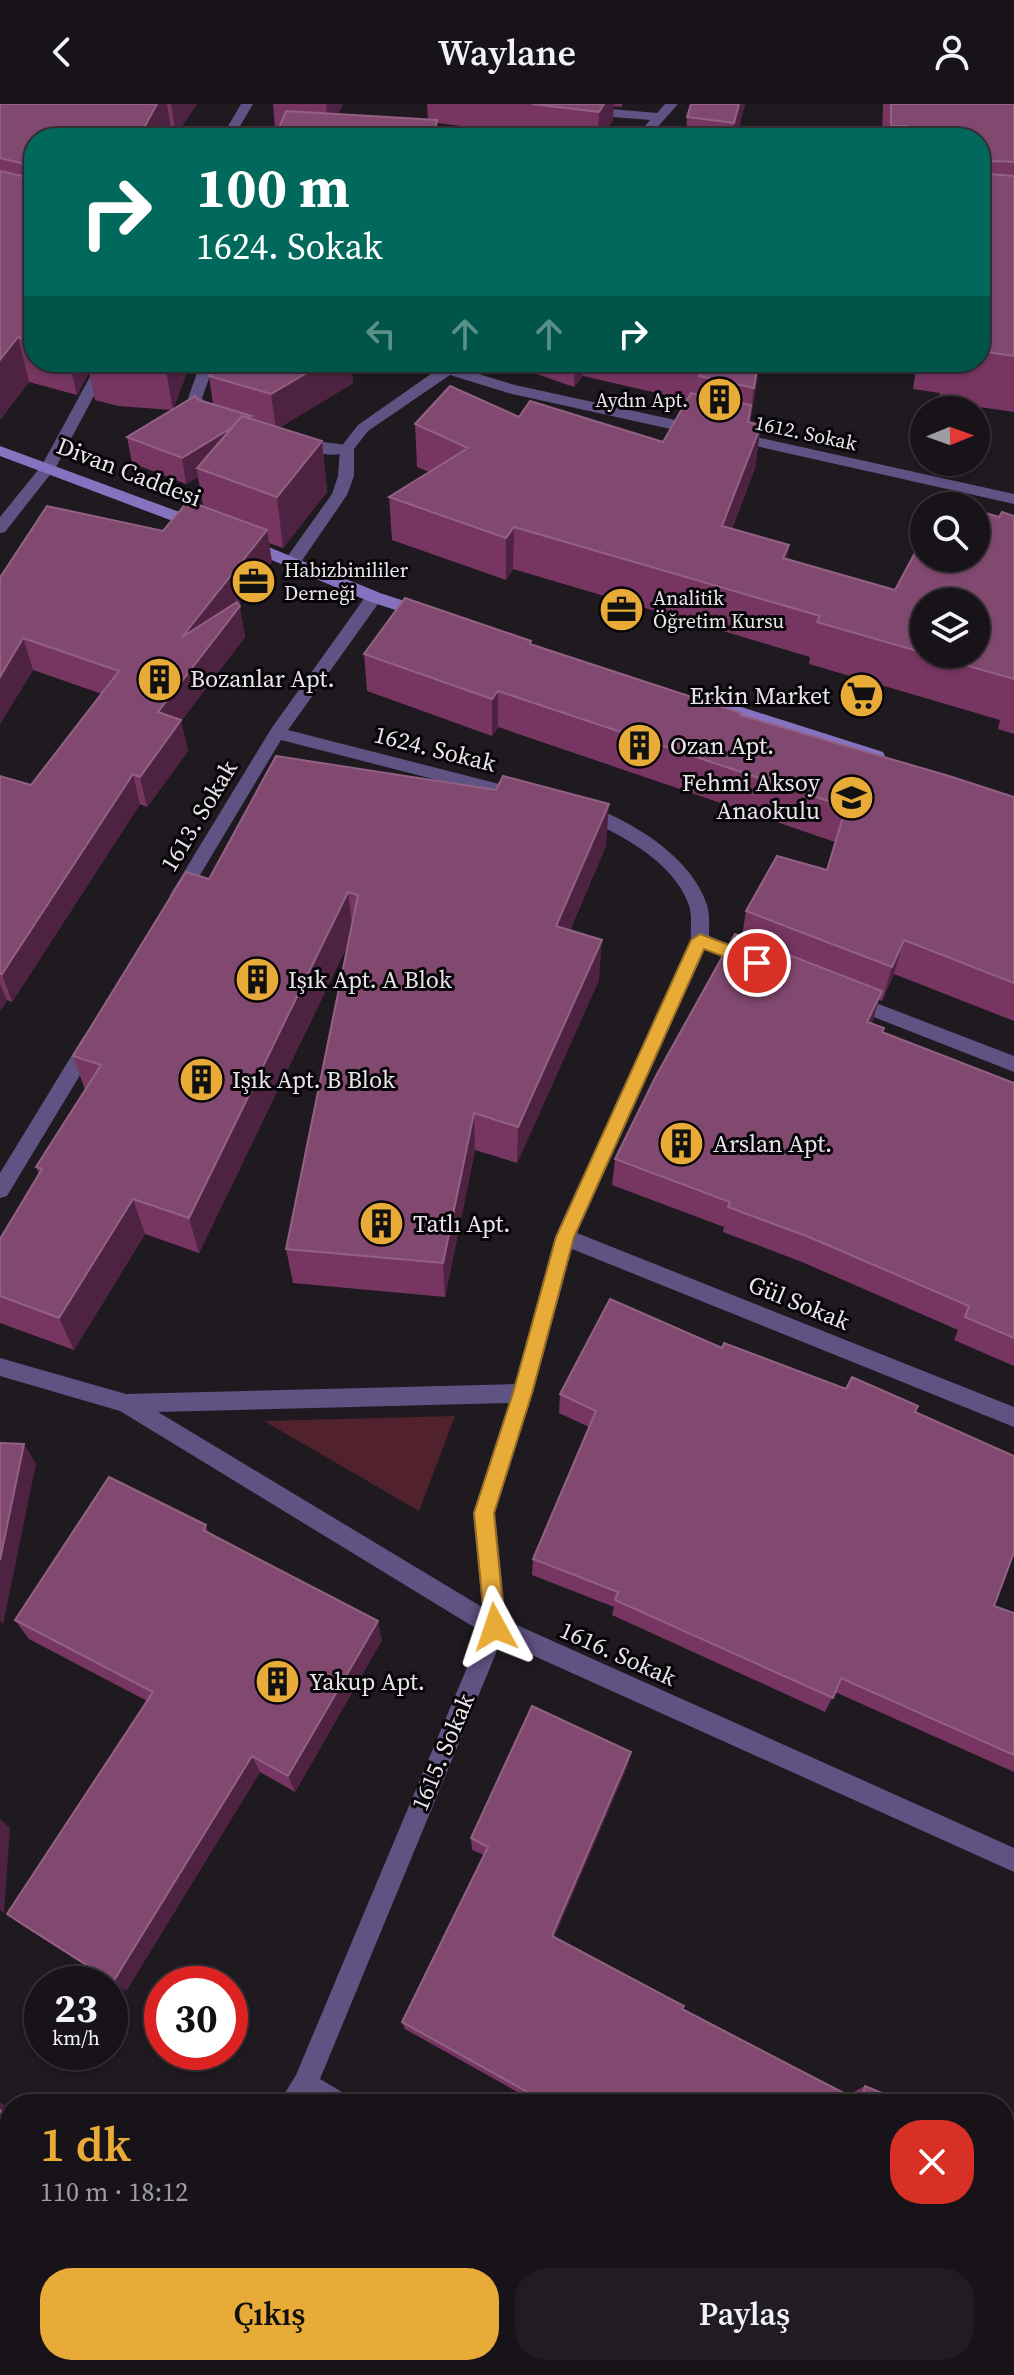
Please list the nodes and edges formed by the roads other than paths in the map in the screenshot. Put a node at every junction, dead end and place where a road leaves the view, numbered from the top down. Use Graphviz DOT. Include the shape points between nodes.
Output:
graph roads {
  1 [pos="247,104"];
  2 [pos="672,104"];
  3 [pos="566,108"];
  4 [pos="660,117"];
  5 [pos="233,128"];
  6 [pos="650,128"];
  7 [pos="100,372"];
  8 [pos="204,372"];
  9 [pos="445,372"];
  10 [pos="469,372"];
  11 [pos="222,424"];
  12 [pos="277,438"];
  13 [pos="347,448"];
  14 [pos="0,451"];
  15 [pos="48,467"];
  16 [pos="1014,499"];
  17 [pos="0,528"];
  18 [pos="293,561"];
  19 [pos="374,597"];
  20 [pos="434,616"];
  21 [pos="703,701"];
  22 [pos="277,733"];
  23 [pos="897,762"];
  24 [pos="543,801"];
  25 [pos="573,808"];
  26 [pos="171,908"];
  27 [pos="700,940"];
  28 [pos="771,968"];
  29 [pos="828,991"];
  30 [pos="98,1029"];
  31 [pos="1014,1064"];
  32 [pos="0,1190"];
  33 [pos="565,1237"];
  34 [pos="0,1367"];
  35 [pos="523,1393"];
  36 [pos="125,1403"];
  37 [pos="1014,1417"];
  38 [pos="495,1627"];
  39 [pos="1014,1860"];
  40 [pos="298,2094"];
  1 -- 5 [label="street"];
  2 -- 4 [label="street"];
  3 -- 4 [label="street"];
  4 -- 6 [label="street"];
  7 -- 15 [label="street"];
  8 -- 11 [label="street" via="195,398 209,420"];
  9 -- 13 [label="street" via="363,428"];
  10 -- 16 [label="street, 1612. Sokak" via="512,389"];
  12 -- 13 [label="street" via="318,449"];
  13 -- 18 [label="street" via="339,495"];
  14 -- 15 [label="street, Divan Caddesi"];
  15 -- 17 [label="street"];
  15 -- 18 [label="street, Divan Caddesi"];
  18 -- 19 [label="street, Divan Caddesi"];
  19 -- 20 [label="street, Divan Caddesi"];
  19 -- 22 [label="street, 1613. Sokak"];
  21 -- 23 [label="street"];
  22 -- 24 [label="street, 1624. Sokak"];
  22 -- 26 [label="street, 1613. Sokak"];
  25 -- 27 [label="street" via="656,850 698,904"];
  27 -- 28 [label="street"];
  27 -- 33 [label="street, 1615. Sokak"];
  29 -- 31 [label="street"];
  30 -- 32 [label="street"];
  33 -- 35 [label="street, 1615. Sokak"];
  33 -- 37 [label="street, Gül Sokak"];
  34 -- 36 [label="street, 1616. Sokak"];
  35 -- 36 [label="street"];
  35 -- 38 [label="street, 1615. Sokak" via="484,1513"];
  36 -- 38 [label="street, 1616. Sokak"];
  38 -- 39 [label="street, 1616. Sokak"];
  38 -- 40 [label="street, 1615. Sokak"];
}
